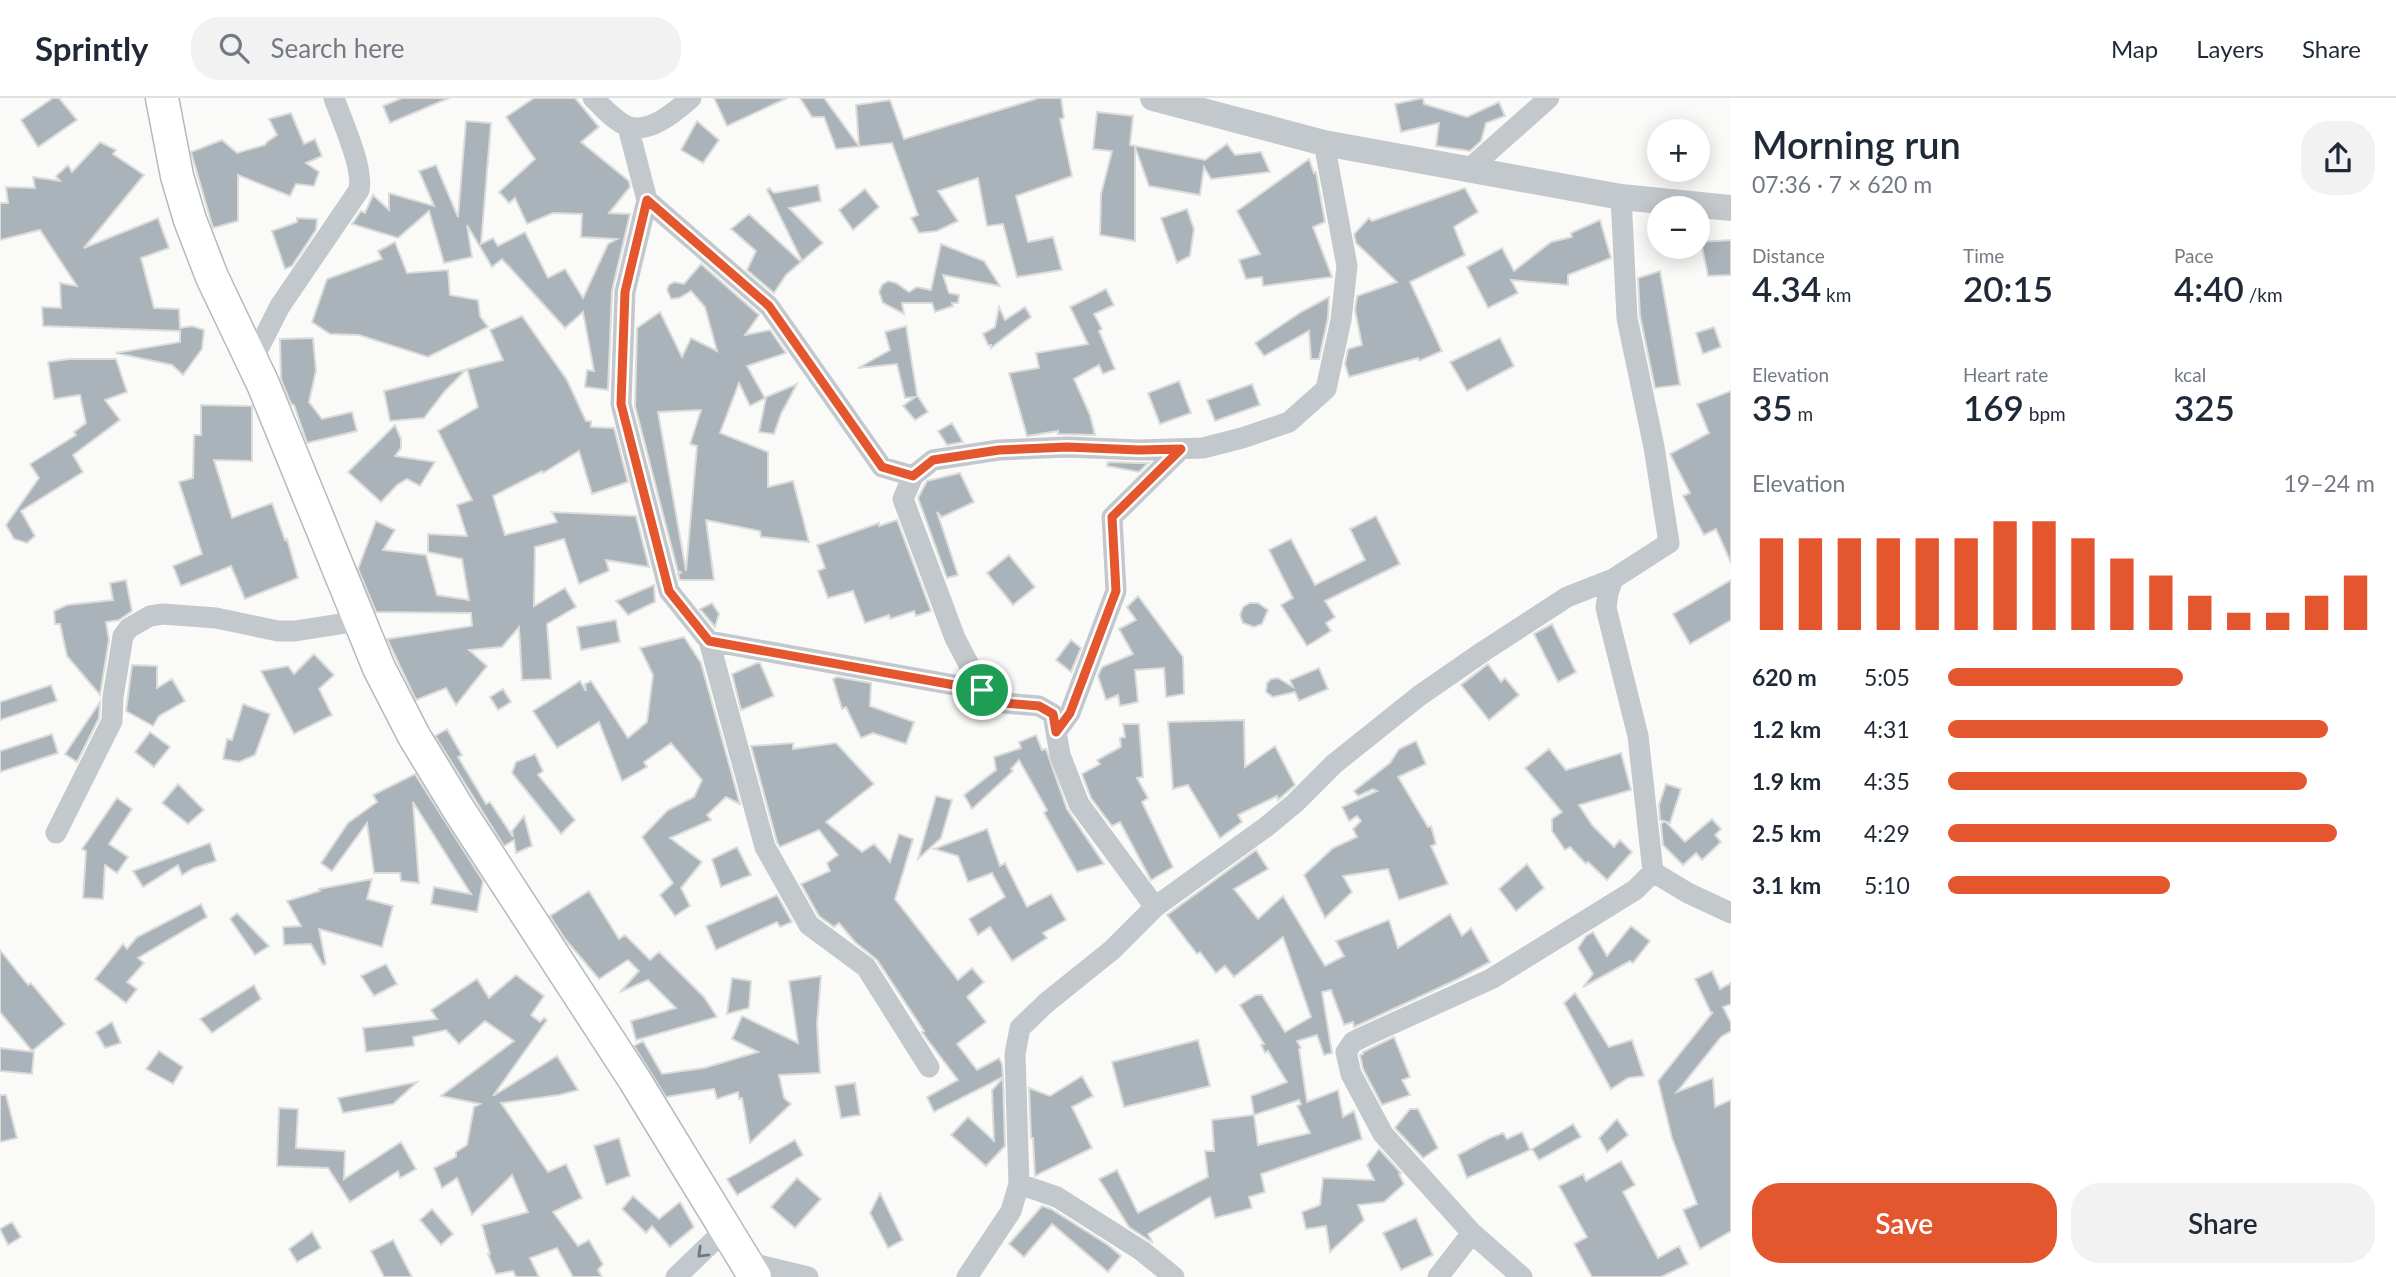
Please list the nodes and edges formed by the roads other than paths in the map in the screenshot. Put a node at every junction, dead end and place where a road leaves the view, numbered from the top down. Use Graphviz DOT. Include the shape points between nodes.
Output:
graph roads {
  1 [pos="162,98"];
  2 [pos="334,98"];
  3 [pos="593,98"];
  4 [pos="691,98"];
  5 [pos="1153,98"];
  6 [pos="1549,98"];
  7 [pos="628,127"];
  8 [pos="1324,143"];
  9 [pos="1469,169"];
  10 [pos="1621,197"];
  11 [pos="647,200"];
  12 [pos="1731,208"];
  13 [pos="252,360"];
  14 [pos="1181,449"];
  15 [pos="913,476"];
  16 [pos="1613,579"];
  17 [pos="359,621"];
  18 [pos="709,641"];
  19 [pos="982,690"];
  20 [pos="1056,732"];
  21 [pos="56,833"];
  22 [pos="1653,872"];
  23 [pos="1155,907"];
  24 [pos="1731,913"];
  25 [pos="929,1067"];
  26 [pos="1019,1184"];
  27 [pos="727,1228"];
  28 [pos="1472,1233"];
  29 [pos="751,1269"];
  30 [pos="676,1277"];
  31 [pos="808,1277"];
  32 [pos="967,1277"];
  33 [pos="1174,1277"];
  34 [pos="1437,1277"];
  35 [pos="1522,1277"];
  1 -- 13 [label="main road" via="190,220"];
  2 -- 13 [label="street" via="357,167 359,190 280,306"];
  3 -- 7 [label="street"];
  4 -- 7 [label="street" via="653,124"];
  5 -- 8 [label="street"];
  6 -- 9 [label="street"];
  7 -- 11 [label="street"];
  8 -- 9 [label="street"];
  8 -- 14 [label="street" via="1347,266 1341,320 1325,389 1289,422 1203,448"];
  9 -- 10 [label="street"];
  10 -- 12 [label="street"];
  10 -- 16 [label="street" via="1626,318 1669,543"];
  11 -- 15 [label="street" via="769,306 882,467"];
  11 -- 18 [label="street" via="625,292 621,404 669,591"];
  13 -- 17 [label="main road"];
  14 -- 15 [label="street" via="999,450 933,460"];
  14 -- 20 [label="street" via="1112,517 1116,591 1070,713"];
  15 -- 19 [label="street" via="903,499 955,638"];
  16 -- 22 [label="street" via="1606,608 1638,736"];
  16 -- 23 [label="street" via="1567,597 1419,696 1334,764 1266,827"];
  17 -- 21 [label="street" via="278,631 216,618 163,614 129,628 122,636 112,721"];
  17 -- 27 [label="main road" via="414,736"];
  18 -- 19 [label="street"];
  18 -- 25 [label="street" via="765,847 809,925 866,967"];
  19 -- 20 [label="street" via="1004,703 1039,706 1053,714"];
  20 -- 23 [label="street" via="1079,804"];
  22 -- 24 [label="street"];
  22 -- 28 [label="street" via="1635,890 1491,979 1353,1042 1346,1052 1351,1074 1383,1134"];
  23 -- 26 [label="street" via="1020,1028 1015,1054"];
  26 -- 32 [label="street" via="1012,1211"];
  26 -- 33 [label="street" via="1057,1197"];
  27 -- 29 [label="main road"];
  27 -- 30 [label="street, one-way"];
  28 -- 34 [label="street"];
  28 -- 35 [label="street"];
  29 -- 31 [label="street"];
}
